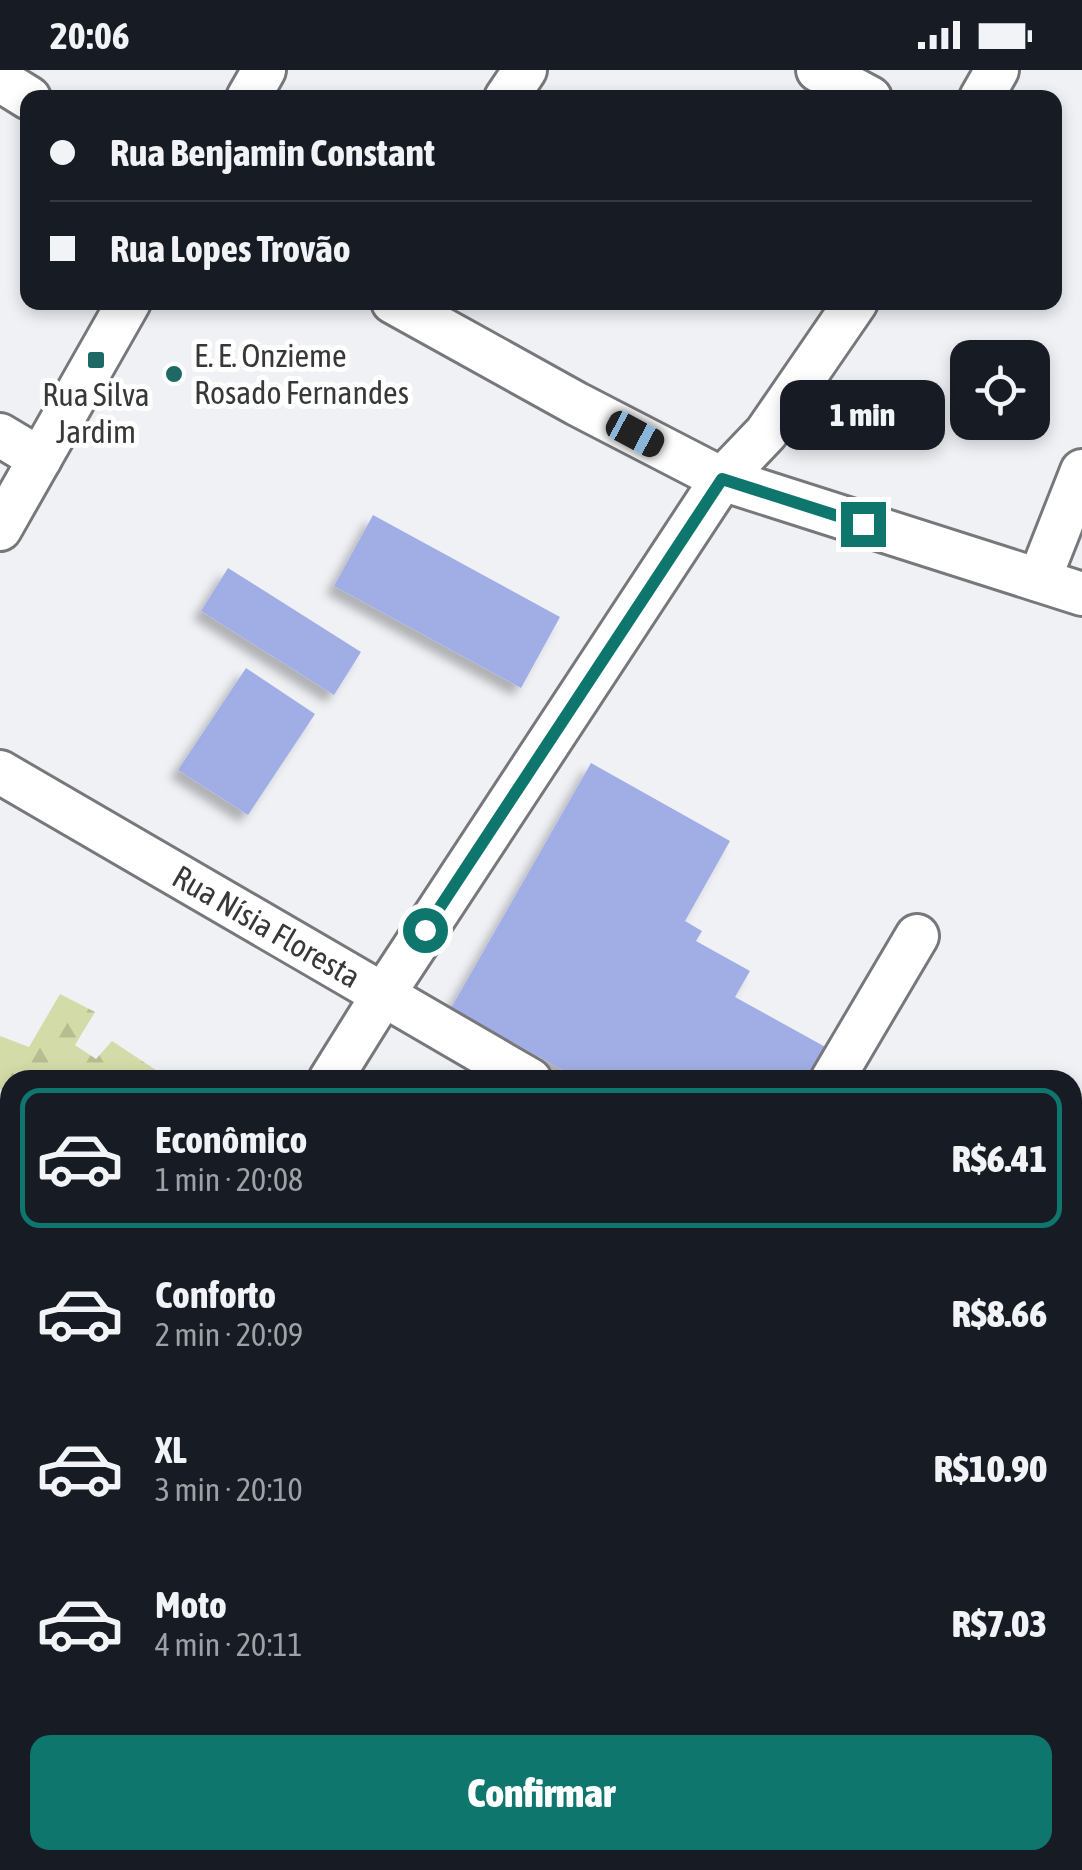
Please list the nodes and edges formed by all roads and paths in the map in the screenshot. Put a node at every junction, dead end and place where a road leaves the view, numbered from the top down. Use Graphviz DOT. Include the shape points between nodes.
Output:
graph roads {
  1 [pos="818,70"];
  2 [pos="855,90"];
  3 [pos="124,310"];
  4 [pos="407,310"];
  5 [pos="851,310"];
  6 [pos="0,435"];
  7 [pos="40,459"];
  8 [pos="1082,471"];
  9 [pos="722,479"];
  10 [pos="0,529"];
  11 [pos="1039,580"];
  12 [pos="1082,594"];
  13 [pos="0,772"];
  14 [pos="917,936"];
  15 [pos="383,994"];
  16 [pos="336,1070"];
  17 [pos="513,1070"];
  18 [pos="838,1070"];
  1 -- 2 [label="street"];
  3 -- 7 [label="street"];
  4 -- 9 [label="street"];
  5 -- 9 [label="street" via="766,433"];
  6 -- 7 [label="street"];
  7 -- 10 [label="street"];
  8 -- 11 [label="street"];
  9 -- 11 [label="street"];
  9 -- 15 [label="street"];
  11 -- 12 [label="street"];
  13 -- 15 [label="street, Rua Nísia Floresta"];
  14 -- 18 [label="street"];
  15 -- 16 [label="street"];
  15 -- 17 [label="street, Rua Nísia Floresta"];
}
